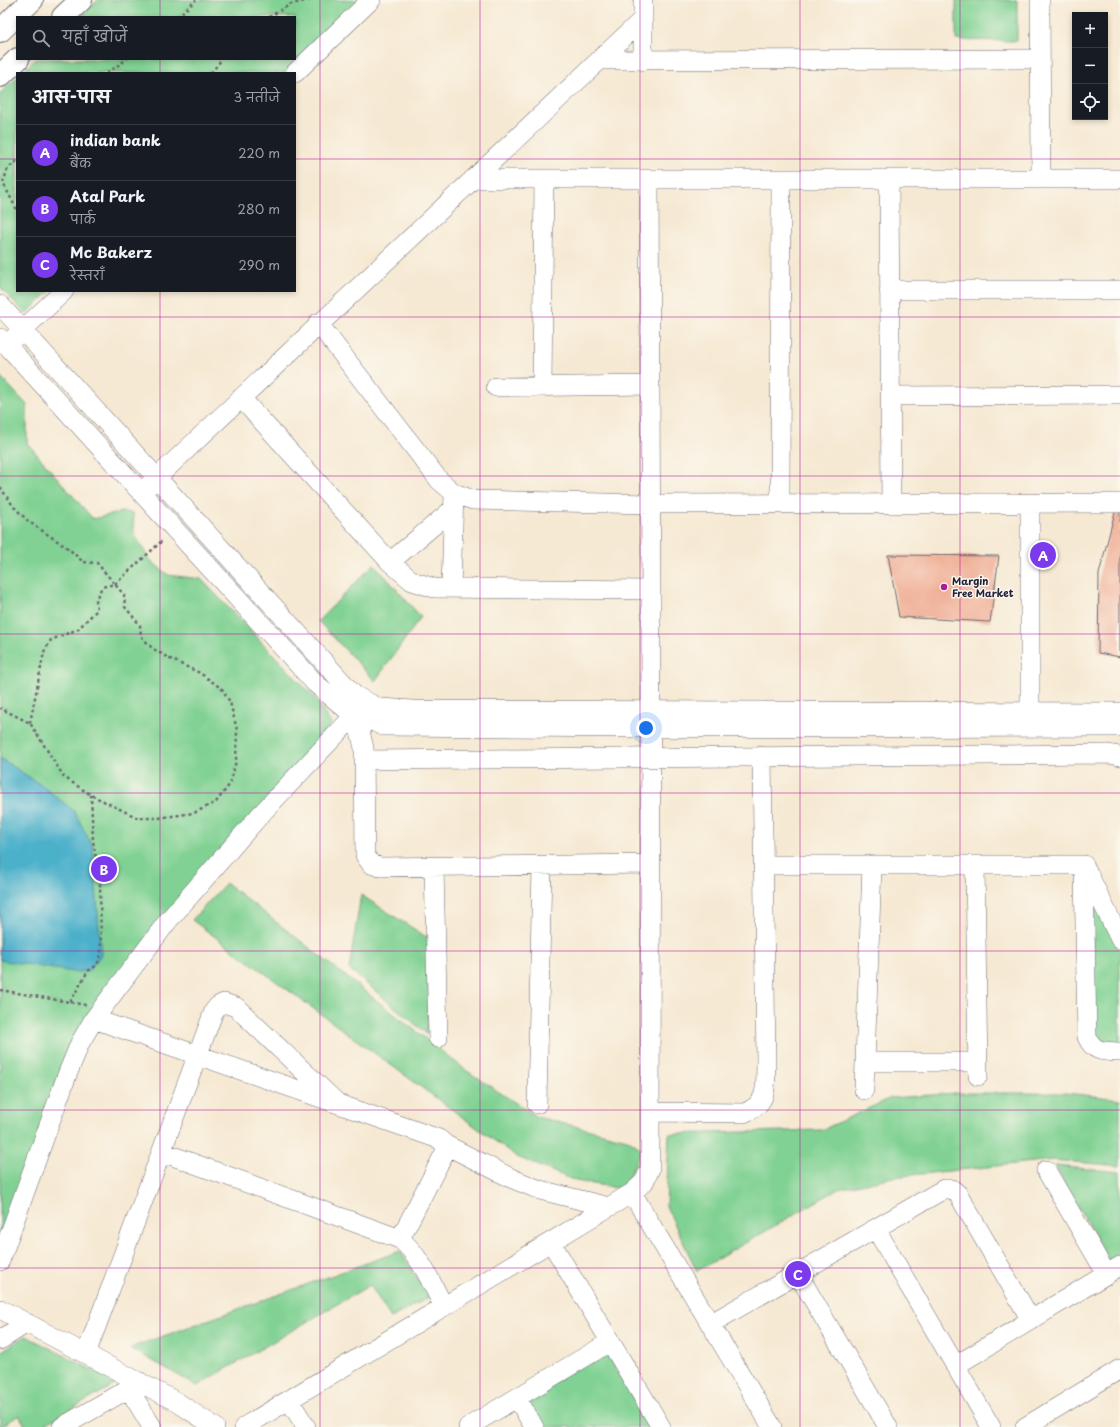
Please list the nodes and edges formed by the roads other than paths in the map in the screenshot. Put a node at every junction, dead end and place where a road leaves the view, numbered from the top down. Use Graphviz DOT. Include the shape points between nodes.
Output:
graph roads {
  1 [pos="32,0"];
  2 [pos="81,0"];
  3 [pos="371,0"];
  4 [pos="643,0"];
  5 [pos="1040,0"];
  6 [pos="64,16"];
  7 [pos="643,19"];
  8 [pos="0,31"];
  9 [pos="1040,59"];
  10 [pos="17,60"];
  11 [pos="599,60"];
  12 [pos="643,61"];
  13 [pos="296,72"];
  14 [pos="0,76"];
  15 [pos="473,179"];
  16 [pos="544,179"];
  17 [pos="649,179"];
  18 [pos="780,179"];
  19 [pos="889,179"];
  20 [pos="1041,179"];
  21 [pos="1120,179"];
  22 [pos="889,290"];
  23 [pos="1120,290"];
  24 [pos="63,292"];
  25 [pos="0,305"];
  26 [pos="318,323"];
  27 [pos="23,330"];
  28 [pos="3,341"];
  29 [pos="650,385"];
  30 [pos="496,387"];
  31 [pos="542,387"];
  32 [pos="1120,395"];
  33 [pos="890,396"];
  34 [pos="241,398"];
  35 [pos="157,478"];
  36 [pos="141,493"];
  37 [pos="453,501"];
  38 [pos="1030,503"];
  39 [pos="1120,503"];
  40 [pos="651,504"];
  41 [pos="780,504"];
  42 [pos="891,504"];
  43 [pos="390,562"];
  44 [pos="451,588"];
  45 [pos="651,590"];
  46 [pos="362,708"];
  47 [pos="1120,712"];
  48 [pos="650,719"];
  49 [pos="1030,720"];
  50 [pos="1120,728"];
  51 [pos="650,756"];
  52 [pos="762,756"];
  53 [pos="1120,756"];
  54 [pos="365,760"];
  55 [pos="650,864"];
  56 [pos="1084,864"];
  57 [pos="763,865"];
  58 [pos="872,865"];
  59 [pos="975,865"];
  60 [pos="542,866"];
  61 [pos="434,867"];
  62 [pos="1120,939"];
  63 [pos="99,1013"];
  64 [pos="438,1038"];
  65 [pos="1120,1052"];
  66 [pos="198,1056"];
  67 [pos="865,1062"];
  68 [pos="864,1090"];
  69 [pos="337,1103"];
  70 [pos="537,1104"];
  71 [pos="650,1112"];
  72 [pos="446,1145"];
  73 [pos="162,1152"];
  74 [pos="1046,1170"];
  75 [pos="632,1193"];
  76 [pos="609,1207"];
  77 [pos="876,1229"];
  78 [pos="400,1239"];
  79 [pos="551,1242"];
  80 [pos="0,1261"];
  81 [pos="1113,1270"];
  82 [pos="798,1274"];
  83 [pos="444,1306"];
  84 [pos="0,1309"];
  85 [pos="1031,1320"];
  86 [pos="27,1323"];
  87 [pos="710,1324"];
  88 [pos="0,1340"];
  89 [pos="610,1342"];
  90 [pos="86,1354"];
  91 [pos="955,1366"];
  92 [pos="1120,1369"];
  93 [pos="134,1386"];
  94 [pos="517,1398"];
  95 [pos="289,1400"];
  96 [pos="84,1422"];
  97 [pos="62,1427"];
  98 [pos="152,1427"];
  99 [pos="215,1427"];
  100 [pos="244,1427"];
  101 [pos="306,1427"];
  102 [pos="468,1427"];
  103 [pos="534,1427"];
  104 [pos="661,1427"];
  105 [pos="772,1427"];
  106 [pos="888,1427"];
  107 [pos="991,1427"];
  108 [pos="1025,1427"];
  1 -- 8 [label="main road"];
  2 -- 6 [label="main road"];
  3 -- 13 [label="street"];
  4 -- 7 [label="street"];
  5 -- 9 [label="street"];
  7 -- 11 [label="street"];
  7 -- 12 [label="street"];
  9 -- 12 [label="street"];
  9 -- 20 [label="street"];
  10 -- 14 [label="main road"];
  11 -- 12 [label="street"];
  11 -- 15 [label="street"];
  15 -- 16 [label="street"];
  15 -- 26 [label="street"];
  16 -- 17 [label="street"];
  16 -- 31 [label="street"];
  17 -- 18 [label="street"];
  17 -- 29 [label="street"];
  18 -- 19 [label="street"];
  18 -- 41 [label="street"];
  19 -- 20 [label="street"];
  19 -- 22 [label="street"];
  20 -- 21 [label="street"];
  22 -- 23 [label="street"];
  22 -- 33 [label="street"];
  24 -- 27 [label="street"];
  25 -- 27 [label="street"];
  26 -- 34 [label="street"];
  26 -- 37 [label="street"];
  27 -- 28 [label="street"];
  27 -- 35 [label="street"];
  28 -- 36 [label="street"];
  29 -- 31 [label="street"];
  29 -- 40 [label="street"];
  30 -- 31 [label="street"];
  32 -- 33 [label="street"];
  33 -- 42 [label="street"];
  34 -- 35 [label="street"];
  34 -- 43 [label="street"];
  35 -- 36 [label="street"];
  35 -- 46 [label="street" via="354,695"];
  36 -- 46 [label="street" via="315,684 346,709"];
  37 -- 40 [label="street"];
  37 -- 43 [label="street"];
  37 -- 44 [label="street"];
  38 -- 39 [label="street"];
  38 -- 42 [label="street"];
  38 -- 49 [label="street"];
  40 -- 41 [label="street"];
  40 -- 45 [label="street"];
  41 -- 42 [label="street"];
  43 -- 44 [label="street" via="412,581 434,588"];
  44 -- 45 [label="street"];
  45 -- 48 [label="street"];
  46 -- 48 [label="street"];
  46 -- 54 [label="street"];
  46 -- 63 [label="street" via="260,814 167,922"];
  47 -- 49 [label="street"];
  48 -- 49 [label="street"];
  48 -- 51 [label="street"];
  49 -- 50 [label="street"];
  51 -- 52 [label="street"];
  51 -- 54 [label="street"];
  51 -- 55 [label="street"];
  52 -- 53 [label="street"];
  52 -- 57 [label="street"];
  54 -- 61 [label="street" via="365,855 371,864 380,867"];
  55 -- 60 [label="street"];
  55 -- 71 [label="street"];
  56 -- 59 [label="street"];
  56 -- 62 [label="street"];
  56 -- 65 [label="street" via="1087,1038 1090,1046 1098,1051"];
  57 -- 58 [label="street"];
  57 -- 71 [label="street" via="766,1062 763,1101 755,1109 744,1113"];
  58 -- 59 [label="street"];
  58 -- 67 [label="street"];
  59 -- 67 [label="street" via="978,1069"];
  60 -- 61 [label="street"];
  60 -- 70 [label="street"];
  61 -- 64 [label="street"];
  63 -- 66 [label="street"];
  63 -- 80 [label="street" via="80,1043"];
  66 -- 69 [label="street"];
  66 -- 69 [label="street" via="214,1011 224,1003 230,1004"];
  66 -- 73 [label="street"];
  67 -- 68 [label="street"];
  69 -- 72 [label="street" via="439,1139"];
  71 -- 75 [label="street" via="650,1169 644,1182"];
  72 -- 76 [label="street" via="540,1190"];
  72 -- 78 [label="street" via="445,1152"];
  73 -- 78 [label="street"];
  73 -- 90 [label="street"];
  74 -- 81 [label="street"];
  75 -- 76 [label="street"];
  75 -- 87 [label="street"];
  76 -- 79 [label="street"];
  77 -- 82 [label="street"];
  77 -- 85 [label="street" via="944,1189 952,1189 958,1194"];
  77 -- 91 [label="street"];
  78 -- 83 [label="street" via="420,1261"];
  79 -- 83 [label="street"];
  79 -- 89 [label="street"];
  81 -- 85 [label="street"];
  82 -- 87 [label="street"];
  82 -- 106 [label="street"];
  83 -- 95 [label="street"];
  84 -- 86 [label="street"];
  85 -- 91 [label="street"];
  86 -- 88 [label="street"];
  86 -- 90 [label="street"];
  87 -- 105 [label="street"];
  89 -- 94 [label="street"];
  89 -- 104 [label="street"];
  90 -- 93 [label="street"];
  91 -- 107 [label="street"];
  92 -- 108 [label="street"];
  93 -- 96 [label="street"];
  93 -- 98 [label="street"];
  93 -- 99 [label="street" via="177,1402"];
  94 -- 102 [label="street"];
  94 -- 103 [label="street"];
  95 -- 100 [label="street"];
  95 -- 101 [label="street"];
  96 -- 97 [label="street"];
}
